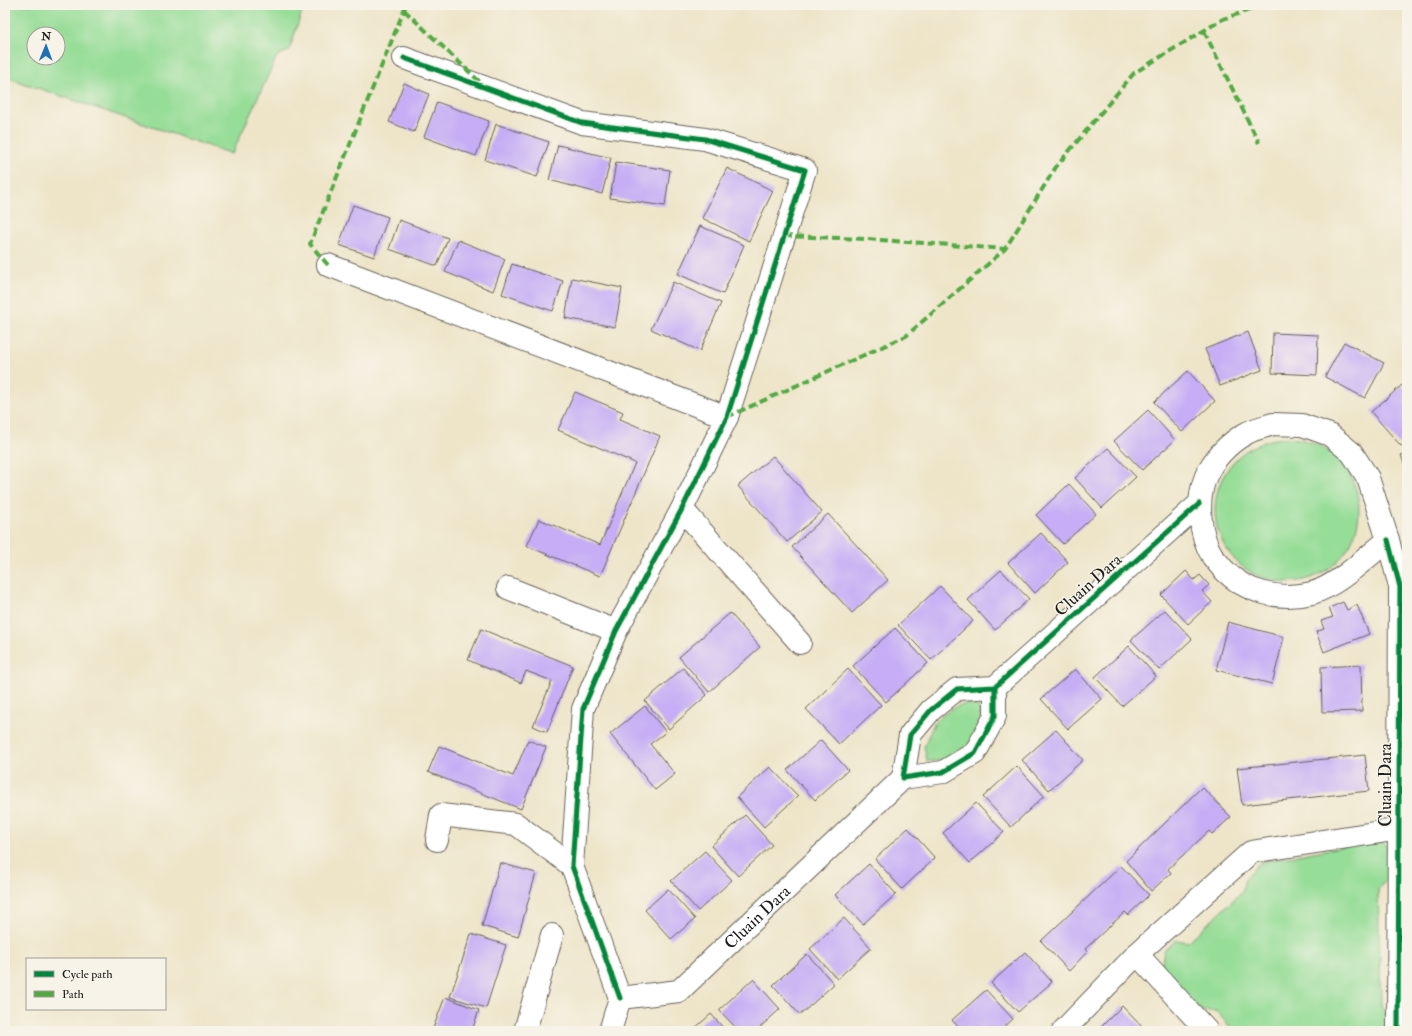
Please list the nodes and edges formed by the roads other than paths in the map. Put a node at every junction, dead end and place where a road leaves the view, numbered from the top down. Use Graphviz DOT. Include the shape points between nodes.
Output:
graph roads {
  1 [pos="404,58"];
  2 [pos="328,265"];
  3 [pos="727,417"];
  4 [pos="1199,504"];
  5 [pos="682,509"];
  6 [pos="1388,540"];
  7 [pos="508,588"];
  8 [pos="616,631"];
  9 [pos="800,643"];
  10 [pos="995,687"];
  11 [pos="903,778"];
  12 [pos="1400,830"];
  13 [pos="437,840"];
  14 [pos="572,866"];
  15 [pos="552,934"];
  16 [pos="1137,954"];
  17 [pos="620,998"];
  18 [pos="525,1031"];
  19 [pos="610,1031"];
  20 [pos="1063,1031"];
  21 [pos="1207,1031"];
  22 [pos="1398,1031"];
  1 -- 3 [label="street" via="582,123 705,139 805,170"];
  2 -- 3 [label="street"];
  3 -- 5 [label="street"];
  4 -- 6 [label="street, Cluain Dara" via="1202,532 1213,558 1232,578 1257,592 1285,597 1313,593 1338,581"];
  4 -- 6 [label="street, Cluain Dara" via="1206,476 1222,451 1245,434 1273,424 1302,425 1330,435 1352,453 1368,478"];
  4 -- 10 [label="street, Cluain Dara"];
  5 -- 8 [label="street"];
  5 -- 9 [label="street"];
  6 -- 12 [label="street, Cluain Dara" via="1400,587"];
  7 -- 8 [label="street"];
  8 -- 14 [label="street" via="583,709"];
  10 -- 11 [label="street" via="957,690 931,710 910,735"];
  10 -- 11 [label="street" via="995,716 975,753 943,772"];
  11 -- 17 [label="street, Cluain Dara" via="679,991"];
  12 -- 16 [label="street, Cluain Dara" via="1251,852"];
  12 -- 22 [label="street, Cluain Dara"];
  13 -- 14 [label="street" via="441,815 516,824"];
  14 -- 17 [label="street"];
  15 -- 18 [label="street"];
  16 -- 20 [label="street, Cluain Dara"];
  16 -- 21 [label="street"];
  17 -- 19 [label="street"];
}
